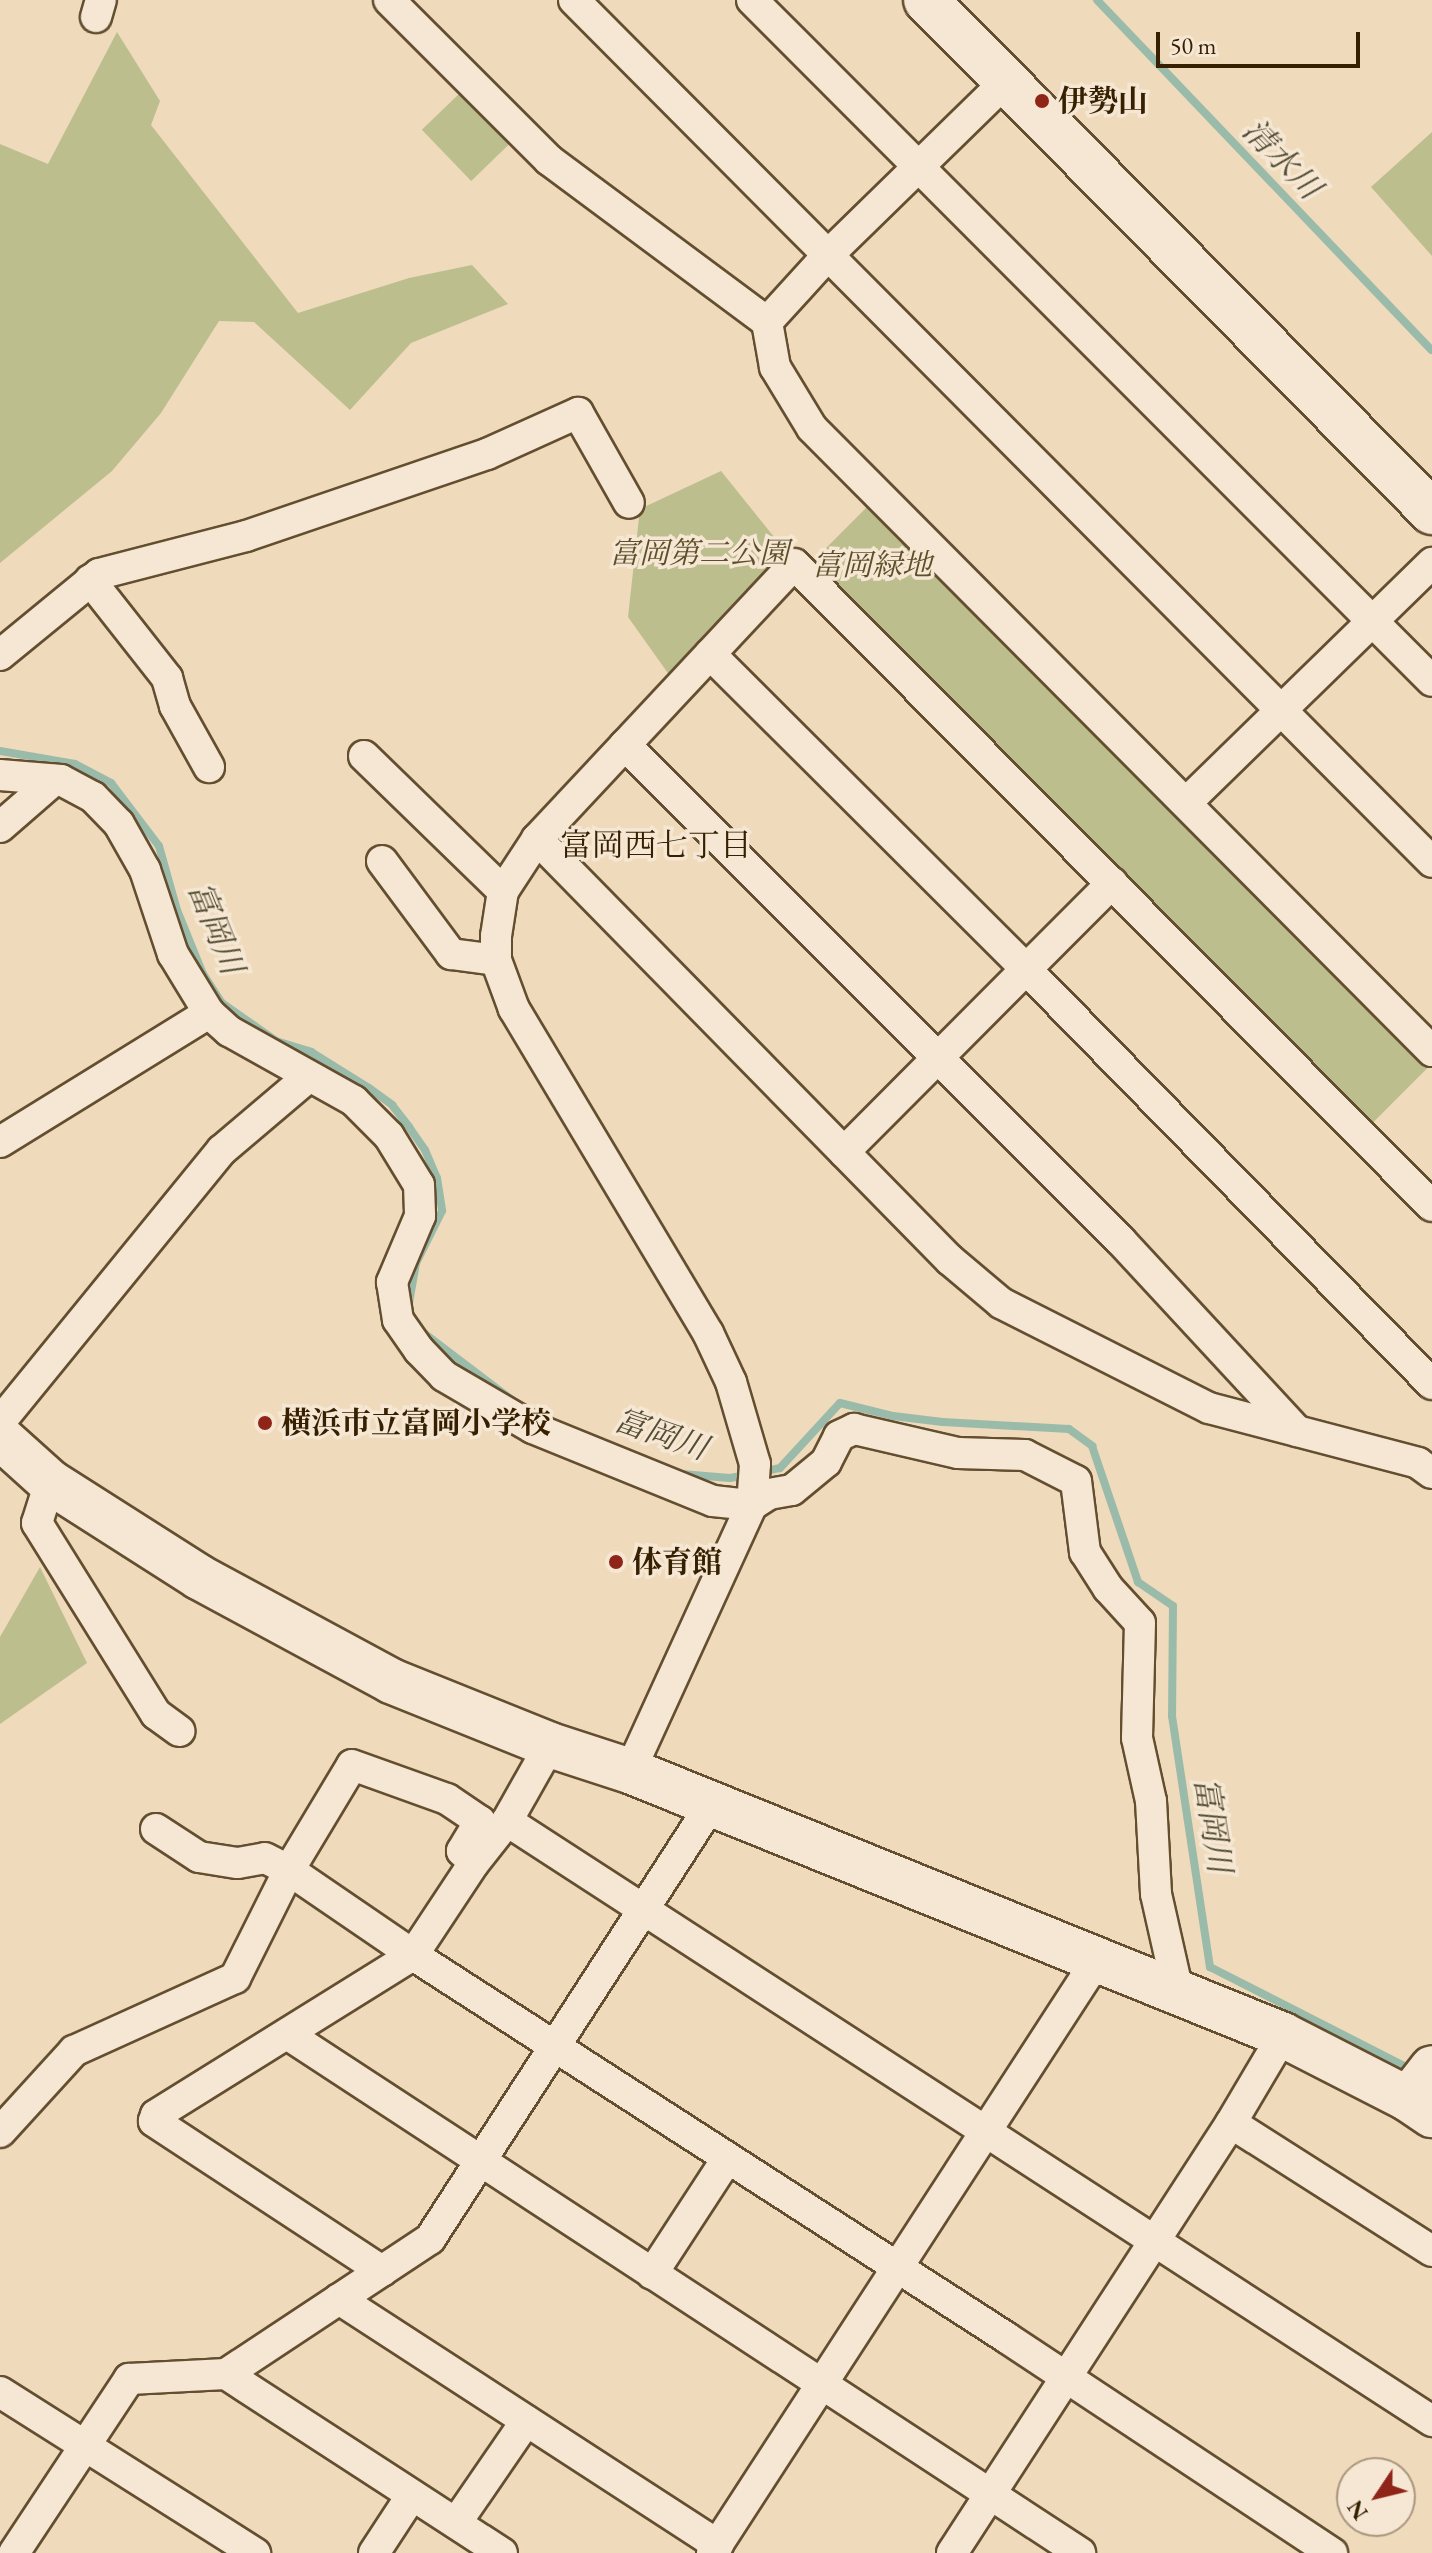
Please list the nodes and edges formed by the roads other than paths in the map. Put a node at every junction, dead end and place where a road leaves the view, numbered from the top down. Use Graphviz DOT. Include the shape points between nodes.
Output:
graph roads {
  1 [pos="389,0"];
  2 [pos="574,0"];
  3 [pos="752,0"];
  4 [pos="926,0"];
  5 [pos="1006,81"];
  6 [pos="919,166"];
  7 [pos="828,255"];
  8 [pos="767,322"];
  9 [pos="629,503"];
  10 [pos="1432,512"];
  11 [pos="1432,563"];
  12 [pos="90,580"];
  13 [pos="1373,621"];
  14 [pos="710,654"];
  15 [pos="0,655"];
  16 [pos="1432,681"];
  17 [pos="1281,710"];
  18 [pos="625,745"];
  19 [pos="364,756"];
  20 [pos="209,767"];
  21 [pos="0,775"];
  22 [pos="54,780"];
  23 [pos="1186,803"];
  24 [pos="0,827"];
  25 [pos="537,839"];
  26 [pos="382,861"];
  27 [pos="1432,862"];
  28 [pos="1112,883"];
  29 [pos="503,891"];
  30 [pos="496,960"];
  31 [pos="1025,968"];
  32 [pos="209,1013"];
  33 [pos="1432,1051"];
  34 [pos="936,1058"];
  35 [pos="308,1077"];
  36 [pos="0,1142"];
  37 [pos="844,1152"];
  38 [pos="1432,1206"];
  39 [pos="1432,1384"];
  40 [pos="0,1422"];
  41 [pos="1297,1431"];
  42 [pos="0,1437"];
  43 [pos="1430,1468"];
  44 [pos="50,1482"];
  45 [pos="752,1505"];
  46 [pos="179,1731"];
  47 [pos="550,1745"];
  48 [pos="630,1771"];
  49 [pos="711,1805"];
  50 [pos="507,1821"];
  51 [pos="156,1829"];
  52 [pos="474,1863"];
  53 [pos="289,1870"];
  54 [pos="643,1907"];
  55 [pos="413,1955"];
  56 [pos="1097,1960"];
  57 [pos="1178,1992"];
  58 [pos="287,2034"];
  59 [pos="1283,2035"];
  60 [pos="554,2046"];
  61 [pos="1424,2094"];
  62 [pos="1231,2123"];
  63 [pos="0,2132"];
  64 [pos="986,2132"];
  65 [pos="727,2159"];
  66 [pos="479,2162"];
  67 [pos="1154,2241"];
  68 [pos="1432,2251"];
  69 [pos="897,2269"];
  70 [pos="382,2271"];
  71 [pos="652,2274"];
  72 [pos="339,2299"];
  73 [pos="226,2374"];
  74 [pos="1065,2379"];
  75 [pos="821,2385"];
  76 [pos="0,2392"];
  77 [pos="526,2421"];
  78 [pos="1432,2421"];
  79 [pos="83,2443"];
  80 [pos="991,2493"];
  81 [pos="412,2495"];
  82 [pos="456,2523"];
  83 [pos="715,2549"];
  84 [pos="14,2553"];
  85 [pos="255,2553"];
  86 [pos="374,2553"];
  87 [pos="502,2553"];
  88 [pos="952,2553"];
  89 [pos="1080,2553"];
  90 [pos="1332,2553"];
  1 -- 8 [label="street" via="549,160"];
  2 -- 7 [label="street"];
  3 -- 6 [label="street"];
  4 -- 5 [label="street"];
  5 -- 6 [label="street"];
  5 -- 10 [label="street"];
  6 -- 7 [label="street"];
  6 -- 13 [label="street"];
  7 -- 8 [label="street"];
  7 -- 17 [label="street"];
  8 -- 23 [label="street" via="775,367 812,428"];
  9 -- 12 [label="street" via="578,413 487,454 246,536"];
  11 -- 13 [label="street"];
  12 -- 15 [label="street"];
  12 -- 20 [label="street" via="167,678 175,706"];
  13 -- 16 [label="street"];
  13 -- 17 [label="street"];
  14 -- 18 [label="street"];
  14 -- 28 [label="street" via="794,564"];
  14 -- 31 [label="street"];
  17 -- 23 [label="street"];
  17 -- 27 [label="street"];
  18 -- 25 [label="street"];
  18 -- 34 [label="street"];
  19 -- 29 [label="street"];
  21 -- 22 [label="street"];
  22 -- 24 [label="street"];
  22 -- 32 [label="street" via="93,797 119,824 145,870 173,954"];
  23 -- 33 [label="street"];
  25 -- 29 [label="street"];
  25 -- 37 [label="street"];
  26 -- 30 [label="street" via="451,954"];
  28 -- 31 [label="street"];
  28 -- 38 [label="street"];
  29 -- 30 [label="street"];
  30 -- 45 [label="street" via="514,1009 708,1333 747,1432 755,1464"];
  31 -- 34 [label="street"];
  31 -- 39 [label="street"];
  32 -- 35 [label="street" via="229,1031"];
  32 -- 36 [label="street"];
  34 -- 37 [label="street"];
  34 -- 41 [label="street" via="1121,1241"];
  35 -- 40 [label="street" via="222,1150"];
  35 -- 45 [label="street" via="354,1101 389,1136 419,1185 420,1216 392,1282 398,1320 444,1376 533,1428 713,1501"];
  37 -- 41 [label="street" via="950,1260 1001,1303 1209,1408"];
  41 -- 43 [label="street"];
  42 -- 44 [label="street"];
  44 -- 46 [label="street" via="37,1523 156,1714"];
  44 -- 47 [label="street" via="199,1577 391,1681"];
  45 -- 48 [label="street"];
  45 -- 57 [label="street" via="769,1494 792,1490 826,1462 839,1436 854,1429 958,1453 1025,1455 1076,1481 1085,1552 1140,1623 1137,1738 1151,1801 1156,1894"];
  47 -- 48 [label="street"];
  47 -- 50 [label="street"];
  48 -- 49 [label="street"];
  49 -- 54 [label="street"];
  49 -- 56 [label="street"];
  50 -- 52 [label="street"];
  50 -- 54 [label="street"];
  51 -- 53 [label="street" via="199,1857 238,1863 265,1858"];
  52 -- 53 [label="street" via="462,1851 480,1821 447,1799 352,1765"];
  52 -- 55 [label="street"];
  53 -- 55 [label="street"];
  53 -- 63 [label="street" via="235,1978 74,2051"];
  54 -- 60 [label="street"];
  54 -- 64 [label="street"];
  55 -- 58 [label="street"];
  55 -- 60 [label="street"];
  56 -- 57 [label="street"];
  56 -- 64 [label="street"];
  57 -- 59 [label="street"];
  58 -- 66 [label="street"];
  58 -- 70 [label="street" via="154,2121"];
  59 -- 61 [label="street"];
  59 -- 62 [label="street"];
  60 -- 65 [label="street"];
  60 -- 66 [label="street"];
  62 -- 67 [label="street"];
  62 -- 68 [label="street"];
  64 -- 67 [label="street"];
  64 -- 69 [label="street"];
  65 -- 69 [label="street"];
  65 -- 71 [label="street"];
  66 -- 70 [label="street" via="430,2239"];
  66 -- 71 [label="street"];
  67 -- 74 [label="street"];
  67 -- 78 [label="street"];
  69 -- 74 [label="street"];
  69 -- 75 [label="street"];
  70 -- 72 [label="street"];
  71 -- 75 [label="street"];
  72 -- 73 [label="street"];
  72 -- 77 [label="street"];
  73 -- 79 [label="street" via="129,2379"];
  73 -- 81 [label="street"];
  74 -- 80 [label="street"];
  74 -- 90 [label="street"];
  75 -- 80 [label="street"];
  75 -- 83 [label="street"];
  76 -- 79 [label="street"];
  77 -- 82 [label="street"];
  77 -- 83 [label="street"];
  79 -- 84 [label="street"];
  79 -- 85 [label="street"];
  80 -- 88 [label="street"];
  80 -- 89 [label="street"];
  81 -- 82 [label="street"];
  81 -- 86 [label="street"];
  82 -- 87 [label="street"];
}
